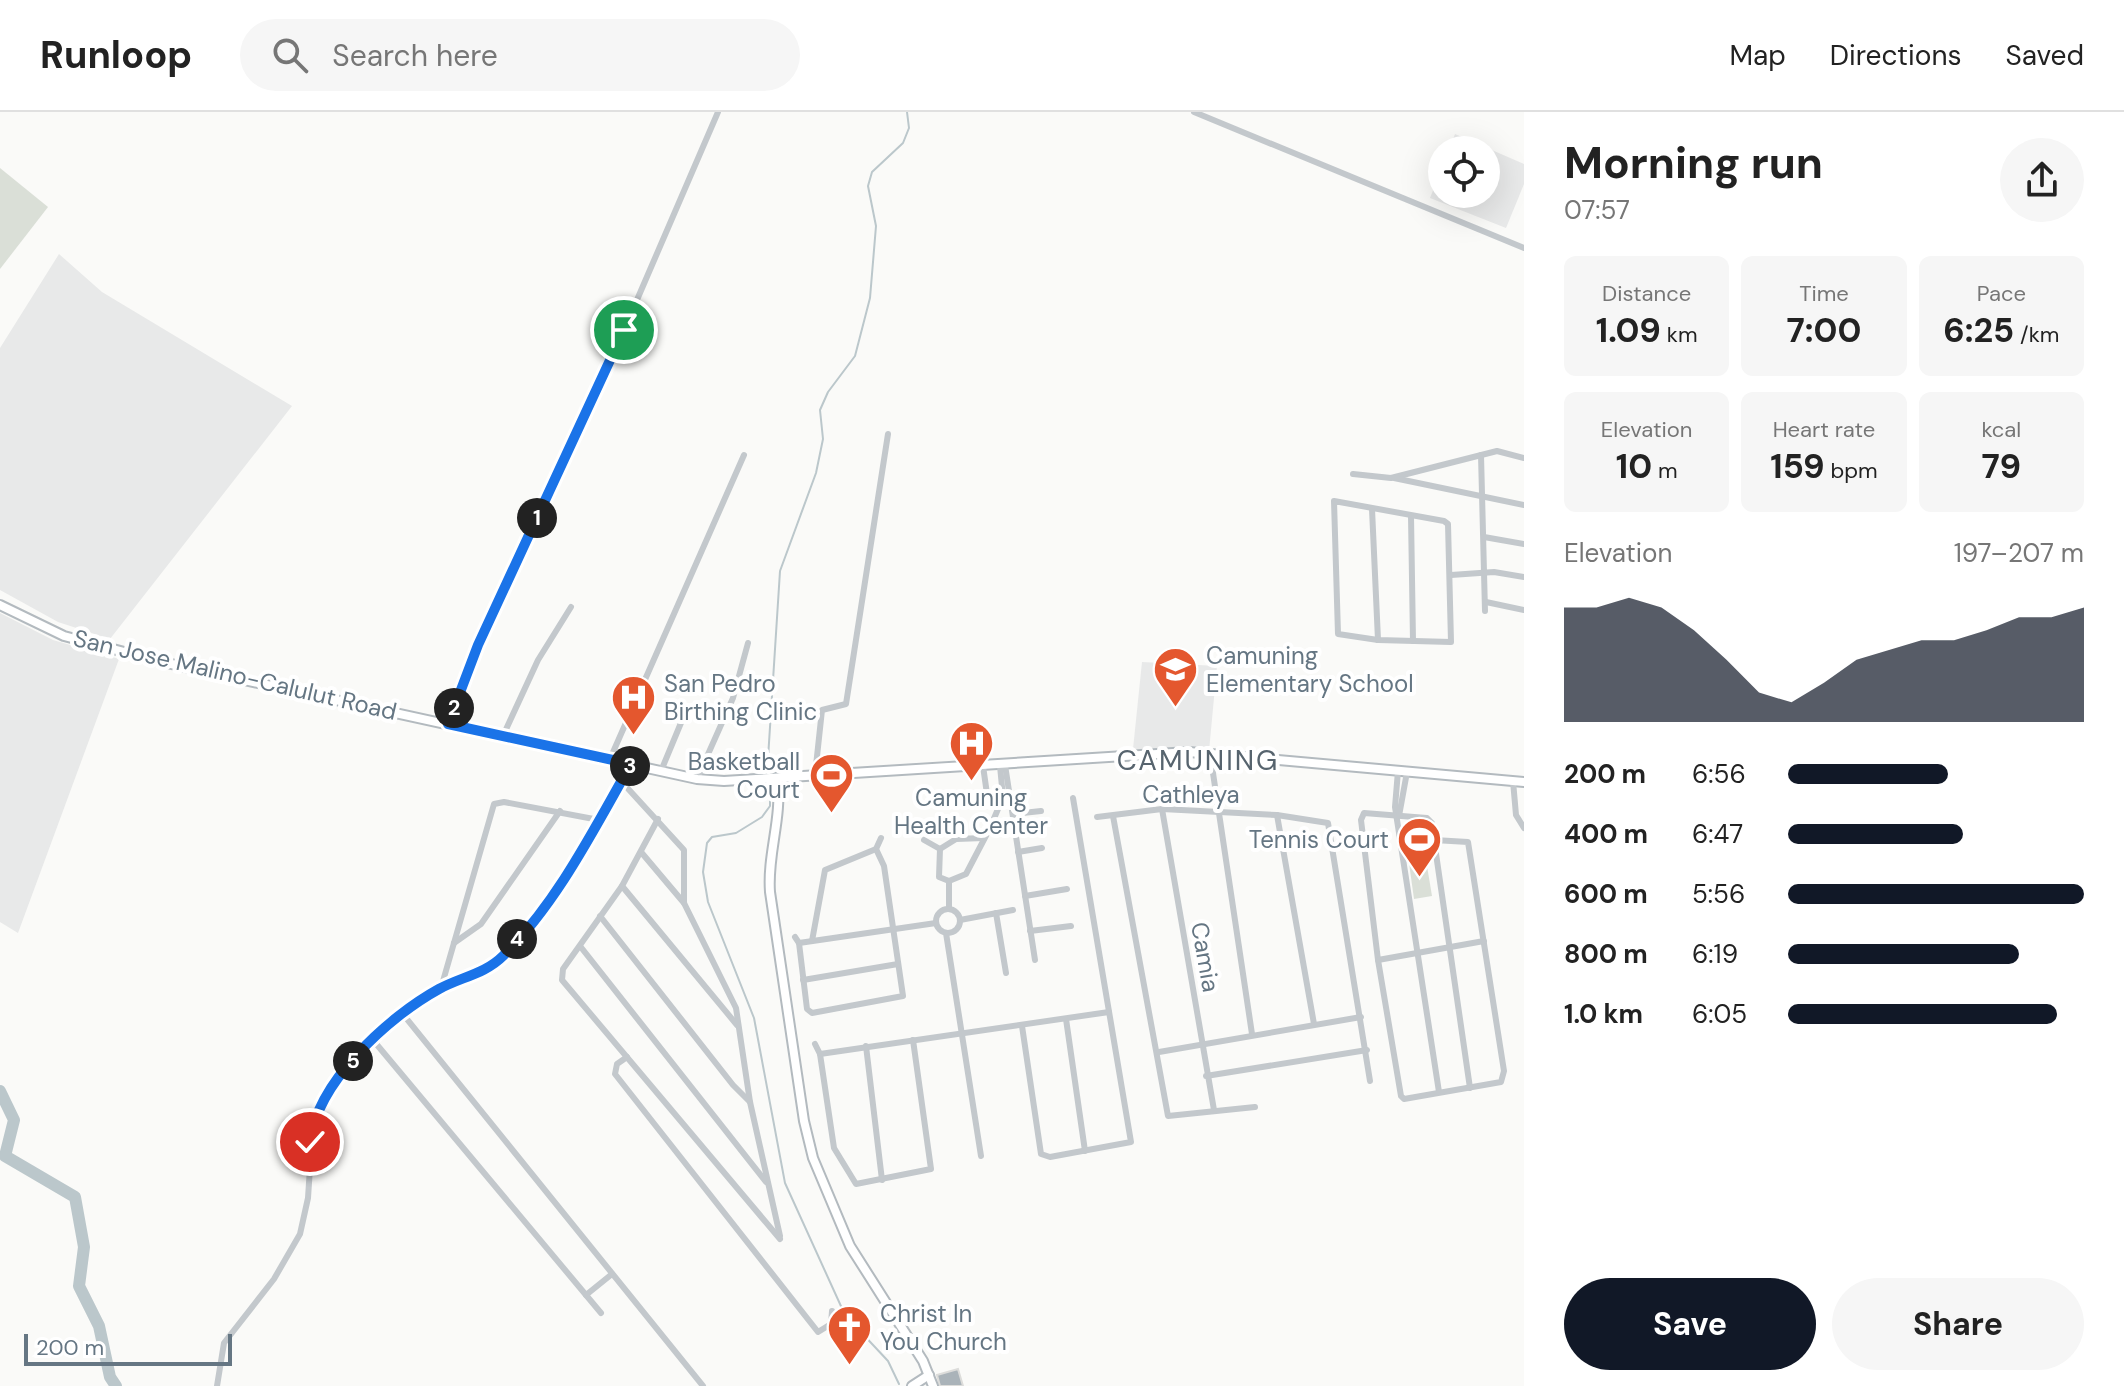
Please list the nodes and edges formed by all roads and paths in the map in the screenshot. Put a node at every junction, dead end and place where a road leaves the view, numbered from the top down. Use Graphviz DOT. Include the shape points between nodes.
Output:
graph roads {
  1 [pos="718,112"];
  2 [pos="1194,112"];
  3 [pos="1524,248"];
  4 [pos="888,434"];
  5 [pos="744,455"];
  6 [pos="1481,455"];
  7 [pos="1524,458"];
  8 [pos="1353,474"];
  9 [pos="1391,478"];
  10 [pos="1485,497"];
  11 [pos="1524,505"];
  12 [pos="1372,509"];
  13 [pos="1411,516"];
  14 [pos="1484,537"];
  15 [pos="1524,544"];
  16 [pos="1485,573"];
  17 [pos="1451,575"];
  18 [pos="1524,577"];
  19 [pos="1486,602"];
  20 [pos="0,605"];
  21 [pos="571,607"];
  22 [pos="1524,610"];
  23 [pos="1485,611"];
  24 [pos="1378,640"];
  25 [pos="1413,641"];
  26 [pos="748,643"];
  27 [pos="683,718"];
  28 [pos="448,724"];
  29 [pos="502,738"];
  30 [pos="1210,753"];
  31 [pos="610,759"];
  32 [pos="631,764"];
  33 [pos="1003,765"];
  34 [pos="983,766"];
  35 [pos="661,771"];
  36 [pos="1403,772"];
  37 [pos="815,775"];
  38 [pos="777,778"];
  39 [pos="697,779"];
  40 [pos="621,781"];
  41 [pos="1513,781"];
  42 [pos="1524,782"];
  43 [pos="1396,793"];
  44 [pos="1405,793"];
  45 [pos="1073,798"];
  46 [pos="1515,802"];
  47 [pos="1524,802"];
  48 [pos="997,808"];
  49 [pos="1162,809"];
  50 [pos="560,811"];
  51 [pos="1041,811"];
  52 [pos="1217,812"];
  53 [pos="1013,814"];
  54 [pos="1277,815"];
  55 [pos="1113,816"];
  56 [pos="1399,816"];
  57 [pos="1097,817"];
  58 [pos="658,819"];
  59 [pos="599,820"];
  60 [pos="1524,828"];
  61 [pos="881,838"];
  62 [pos="984,838"];
  63 [pos="924,840"];
  64 [pos="1434,840"];
  65 [pos="1042,848"];
  66 [pos="876,849"];
  67 [pos="940,849"];
  68 [pos="641,852"];
  69 [pos="1018,852"];
  70 [pos="949,881"];
  71 [pos="622,886"];
  72 [pos="1067,889"];
  73 [pos="1025,896"];
  74 [pos="684,903"];
  75 [pos="949,908"];
  76 [pos="1013,910"];
  77 [pos="996,913"];
  78 [pos="600,916"];
  79 [pos="960,920"];
  80 [pos="936,923"];
  81 [pos="1071,926"];
  82 [pos="892,929"];
  83 [pos="1030,931"];
  84 [pos="946,933"];
  85 [pos="812,941"];
  86 [pos="1484,941"];
  87 [pos="454,943"];
  88 [pos="580,946"];
  89 [pos="1451,947"];
  90 [pos="1418,953"];
  91 [pos="1035,960"];
  92 [pos="1378,960"];
  93 [pos="898,964"];
  94 [pos="1006,973"];
  95 [pos="803,980"];
  96 [pos="441,988"];
  97 [pos="1109,1012"];
  98 [pos="402,1013"];
  99 [pos="1361,1017"];
  100 [pos="1066,1019"];
  101 [pos="1314,1024"];
  102 [pos="1022,1026"];
  103 [pos="739,1028"];
  104 [pos="963,1032"];
  105 [pos="1252,1034"];
  106 [pos="373,1040"];
  107 [pos="913,1040"];
  108 [pos="815,1044"];
  109 [pos="1202,1045"];
  110 [pos="866,1046"];
  111 [pos="1367,1050"];
  112 [pos="1159,1052"];
  113 [pos="820,1054"];
  114 [pos="627,1057"];
  115 [pos="1206,1076"];
  116 [pos="1370,1081"];
  117 [pos="1470,1088"];
  118 [pos="1439,1092"];
  119 [pos="750,1102"];
  120 [pos="1255,1107"];
  121 [pos="1214,1110"];
  122 [pos="1085,1151"];
  123 [pos="981,1156"];
  124 [pos="882,1180"];
  125 [pos="768,1185"];
  126 [pos="612,1274"];
  127 [pos="586,1295"];
  128 [pos="832,1311"];
  129 [pos="601,1313"];
  130 [pos="929,1375"];
  131 [pos="217,1386"];
  132 [pos="703,1386"];
  133 [pos="912,1386"];
  134 [pos="933,1386"];
  1 -- 28 [label="street" via="478,645"];
  2 -- 3 [label="street"];
  4 -- 37 [label="street" via="846,704 822,710"];
  5 -- 31 [label="street"];
  6 -- 7 [label="street" via="1497,451"];
  6 -- 9 [label="street"];
  6 -- 10 [label="street"];
  8 -- 9 [label="street"];
  9 -- 10 [label="street"];
  10 -- 11 [label="street"];
  10 -- 14 [label="street"];
  12 -- 13 [label="street"];
  12 -- 24 [label="street"];
  12 -- 24 [label="street" via="1334,501 1338,634"];
  13 -- 17 [label="street" via="1448,524"];
  13 -- 25 [label="street"];
  14 -- 15 [label="street"];
  14 -- 16 [label="street"];
  16 -- 17 [label="street"];
  16 -- 18 [label="street"];
  16 -- 19 [label="street"];
  17 -- 25 [label="street" via="1451,642"];
  19 -- 22 [label="street"];
  19 -- 23 [label="street"];
  20 -- 28 [label="main road, San Jose Malino-Calulut Road" via="96,646"];
  21 -- 29 [label="street" via="538,660"];
  24 -- 25 [label="street"];
  26 -- 39 [label="street" via="733,698"];
  27 -- 35 [label="street"];
  28 -- 29 [label="main road, San Jose Malino-Calulut Road"];
  29 -- 31 [label="main road, San Jose Malino-Calulut Road"];
  30 -- 33 [label="main road, San Jose Malino-Calulut Road"];
  30 -- 36 [label="main road, San Jose Malino-Calulut Road"];
  30 -- 52 [label="street"];
  31 -- 32 [label="main road, San Jose Malino-Calulut Road"];
  32 -- 35 [label="main road, San Jose Malino-Calulut Road"];
  32 -- 40 [label="street"];
  33 -- 34 [label="main road, San Jose Malino-Calulut Road"];
  33 -- 48 [label="street" via="1003,797"];
  33 -- 53 [label="street"];
  34 -- 37 [label="main road, San Jose Malino-Calulut Road"];
  34 -- 48 [label="street" via="987,794"];
  35 -- 39 [label="main road, San Jose Malino-Calulut Road"];
  36 -- 41 [label="main road, San Jose Malino-Calulut Road"];
  36 -- 43 [label="street"];
  36 -- 44 [label="street"];
  37 -- 38 [label="main road, San Jose Malino-Calulut Road"];
  38 -- 39 [label="main road, San Jose Malino-Calulut Road"];
  38 -- 130 [label="main road" via="780,804 770,892 806,1134 850,1246"];
  40 -- 58 [label="street"];
  40 -- 59 [label="street"];
  41 -- 42 [label="main road, San Jose Malino-Calulut Road"];
  41 -- 46 [label="street"];
  43 -- 44 [label="street"];
  43 -- 56 [label="street"];
  44 -- 56 [label="street"];
  45 -- 97 [label="street"];
  46 -- 47 [label="street"];
  46 -- 60 [label="street"];
  48 -- 62 [label="street"];
  49 -- 52 [label="street, Cathleya"];
  49 -- 55 [label="street, Cathleya"];
  49 -- 109 [label="street, Camia"];
  50 -- 59 [label="street"];
  50 -- 87 [label="street" via="481,924"];
  50 -- 87 [label="street" via="494,804"];
  51 -- 53 [label="street"];
  52 -- 54 [label="street, Cathleya"];
  52 -- 105 [label="street"];
  53 -- 69 [label="street"];
  54 -- 99 [label="street, Cathleya" via="1330,826"];
  54 -- 101 [label="street"];
  55 -- 57 [label="street, Cathleya"];
  55 -- 112 [label="street"];
  56 -- 64 [label="street" via="1430,820"];
  56 -- 90 [label="street"];
  56 -- 92 [label="street" via="1361,817"];
  58 -- 68 [label="street"];
  58 -- 74 [label="street" via="684,850"];
  59 -- 96 [label="street" via="505,954 477,974"];
  61 -- 66 [label="street"];
  62 -- 67 [label="street" via="956,839"];
  62 -- 70 [label="street" via="966,874"];
  63 -- 67 [label="street"];
  64 -- 86 [label="street" via="1468,842"];
  64 -- 89 [label="street"];
  65 -- 69 [label="street"];
  66 -- 82 [label="street" via="884,866"];
  66 -- 85 [label="street" via="825,870"];
  67 -- 70 [label="street" via="939,877"];
  68 -- 71 [label="street"];
  68 -- 74 [label="street"];
  69 -- 73 [label="street"];
  70 -- 75 [label="street"];
  71 -- 78 [label="street"];
  71 -- 103 [label="street"];
  72 -- 73 [label="street"];
  73 -- 83 [label="street"];
  74 -- 103 [label="street" via="726,984"];
  75 -- 79 [label="street"];
  75 -- 80 [label="street" via="938,913"];
  76 -- 77 [label="street"];
  77 -- 79 [label="street"];
  77 -- 94 [label="street"];
  78 -- 88 [label="street"];
  78 -- 119 [label="street"];
  79 -- 84 [label="street"];
  80 -- 82 [label="street"];
  80 -- 84 [label="street"];
  81 -- 83 [label="street"];
  82 -- 85 [label="street"];
  82 -- 93 [label="street"];
  83 -- 91 [label="street"];
  84 -- 104 [label="street"];
  85 -- 95 [label="street" via="797,940"];
  86 -- 89 [label="street"];
  86 -- 117 [label="street" via="1504,1077 1497,1084"];
  87 -- 96 [label="street"];
  88 -- 114 [label="street" via="563,969 562,980"];
  88 -- 125 [label="street"];
  89 -- 90 [label="street"];
  89 -- 117 [label="street"];
  90 -- 92 [label="street"];
  90 -- 118 [label="street"];
  92 -- 118 [label="street" via="1401,1096"];
  93 -- 95 [label="street"];
  93 -- 95 [label="street" via="904,993 900,998 826,1011 809,1011"];
  96 -- 98 [label="street"];
  97 -- 100 [label="street"];
  97 -- 122 [label="street" via="1131,1142"];
  98 -- 106 [label="street"];
  98 -- 126 [label="street"];
  99 -- 101 [label="street"];
  99 -- 111 [label="street"];
  100 -- 102 [label="street"];
  100 -- 122 [label="street"];
  101 -- 105 [label="street"];
  102 -- 104 [label="street"];
  102 -- 122 [label="street" via="1039,1150 1045,1157"];
  103 -- 119 [label="street"];
  104 -- 107 [label="street"];
  104 -- 123 [label="street"];
  105 -- 109 [label="street"];
  106 -- 127 [label="street"];
  106 -- 131 [label="street" via="345,1069 313,1122 304,1222 274,1279 224,1343"];
  107 -- 110 [label="street"];
  107 -- 124 [label="street" via="931,1169"];
  108 -- 113 [label="street"];
  109 -- 112 [label="street"];
  109 -- 115 [label="street, Camia"];
  110 -- 113 [label="street"];
  110 -- 124 [label="street"];
  111 -- 115 [label="street"];
  111 -- 116 [label="street"];
  112 -- 121 [label="street" via="1168,1116"];
  113 -- 124 [label="street" via="835,1154 854,1183"];
  114 -- 125 [label="street" via="780,1239"];
  114 -- 128 [label="street" via="617,1064 615,1074 818,1332 831,1324"];
  115 -- 121 [label="street, Camia"];
  117 -- 118 [label="street"];
  119 -- 125 [label="street"];
  120 -- 121 [label="street"];
  126 -- 127 [label="street"];
  126 -- 132 [label="street"];
  127 -- 129 [label="street"];
  130 -- 133 [label="main road"];
  130 -- 134 [label="main road"];
}
